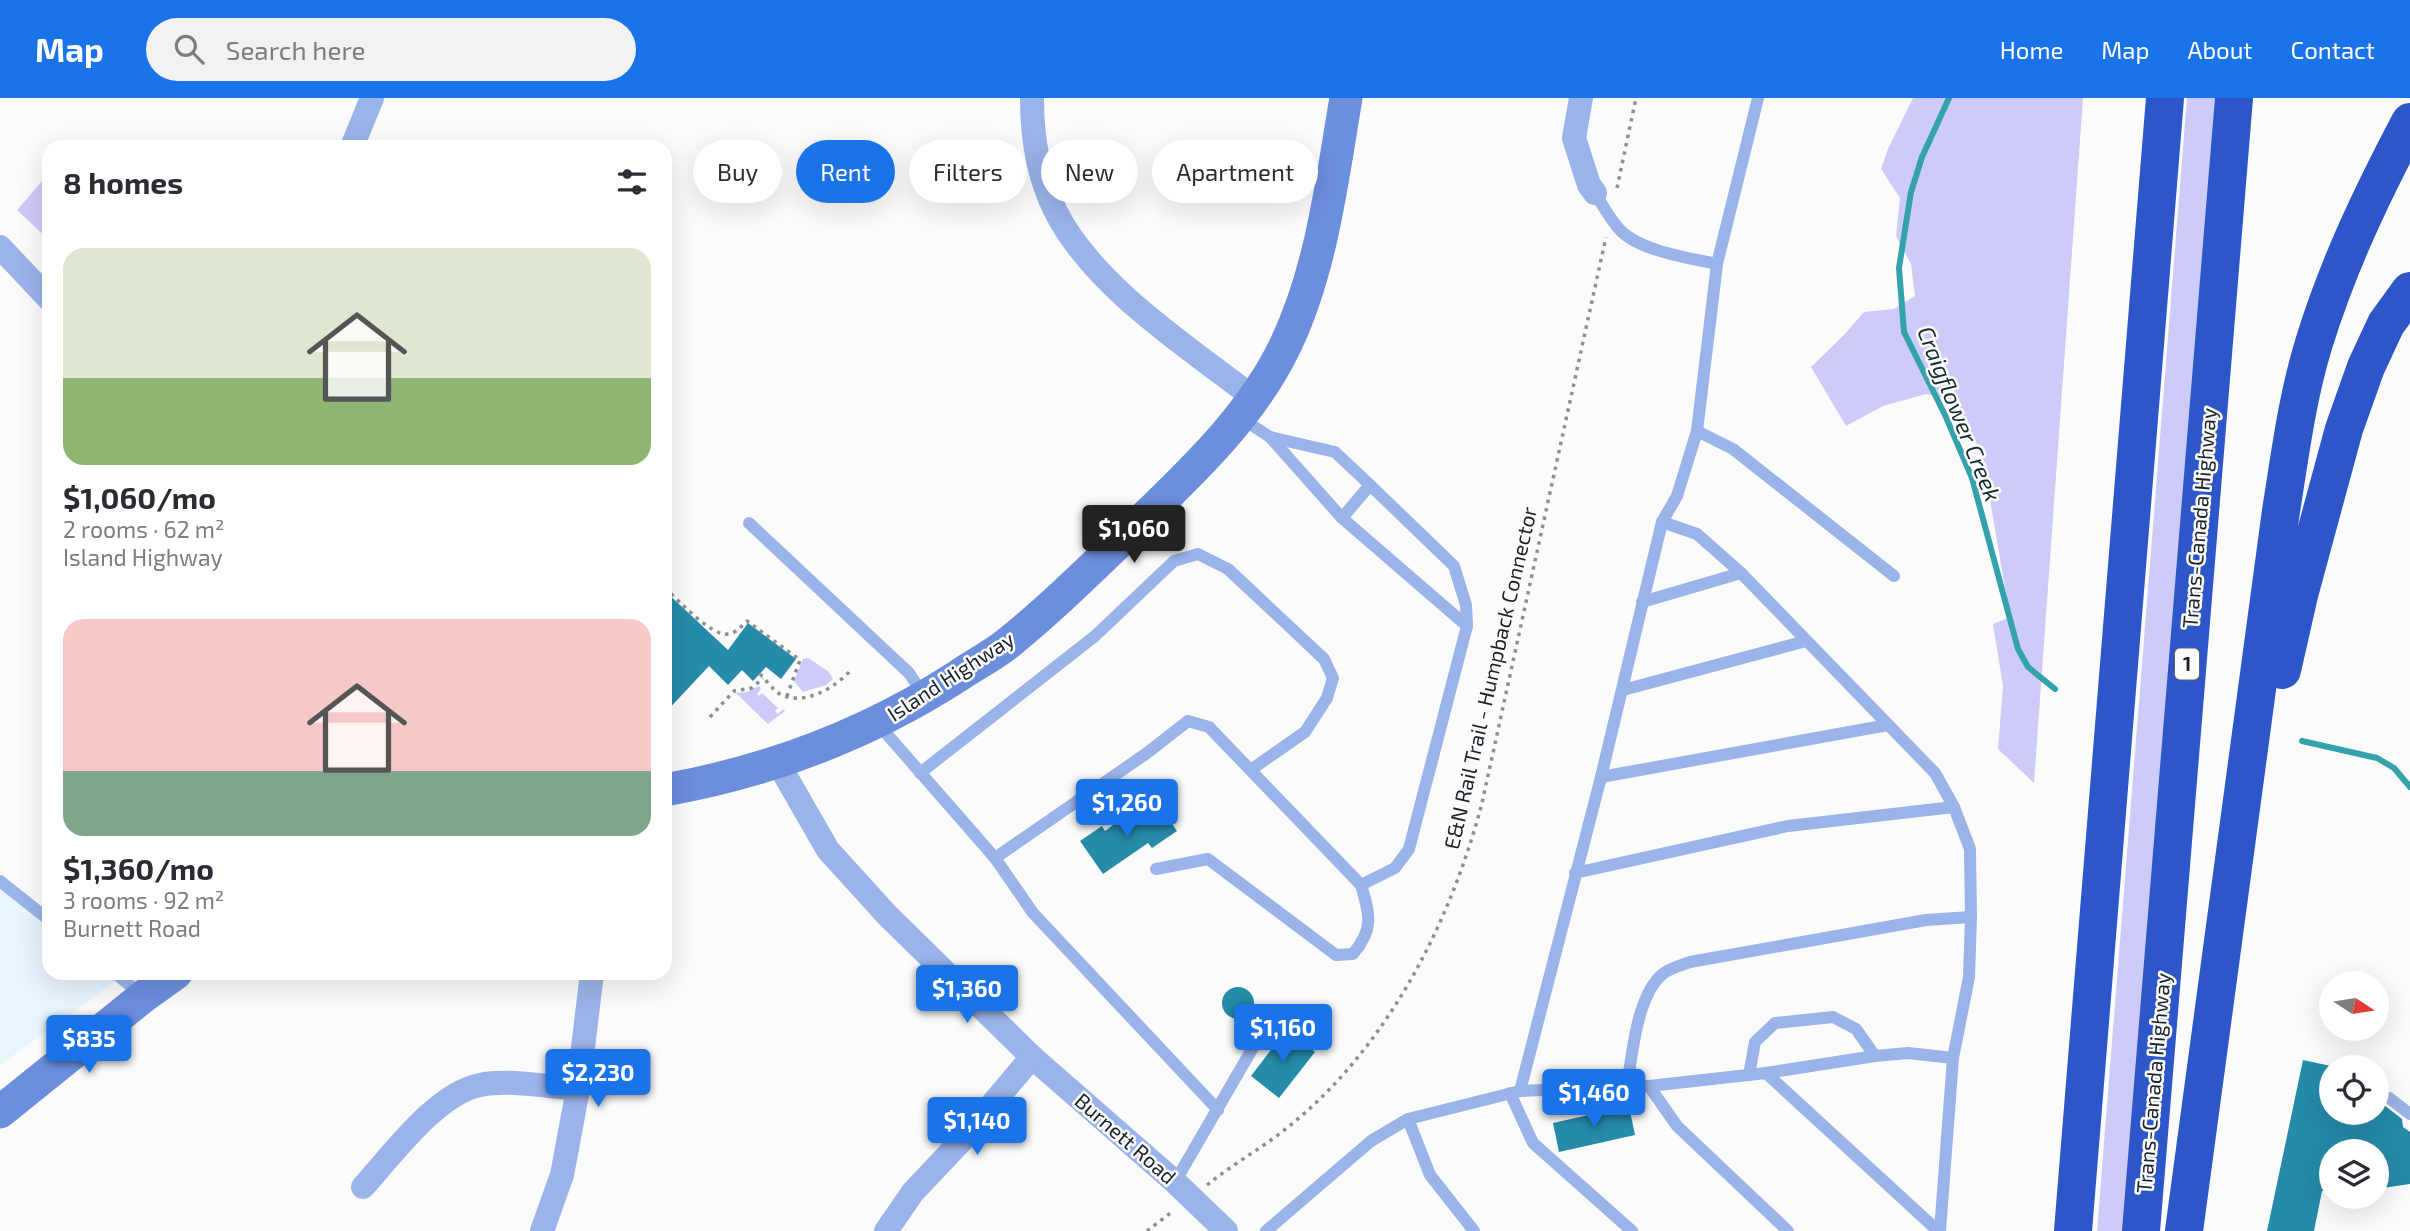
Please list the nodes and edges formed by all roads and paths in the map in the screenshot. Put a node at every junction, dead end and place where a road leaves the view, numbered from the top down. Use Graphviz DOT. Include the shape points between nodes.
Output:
graph roads {
  1 [pos="372,98"];
  2 [pos="1032,98"];
  3 [pos="1346,98"];
  4 [pos="1581,98"];
  5 [pos="1636,98"];
  6 [pos="1758,98"];
  7 [pos="2165,98"];
  8 [pos="2234,98"];
  9 [pos="2410,122"];
  10 [pos="355,140"];
  11 [pos="1595,193"];
  12 [pos="1610,218"];
  13 [pos="0,247"];
  14 [pos="1717,264"];
  15 [pos="2410,291"];
  16 [pos="42,292"];
  17 [pos="1247,408"];
  18 [pos="1697,431"];
  19 [pos="1270,437"];
  20 [pos="1370,485"];
  21 [pos="1342,517"];
  22 [pos="1662,522"];
  23 [pos="749,523"];
  24 [pos="1741,573"];
  25 [pos="1894,576"];
  26 [pos="672,594"];
  27 [pos="1642,602"];
  28 [pos="1467,625"];
  29 [pos="778,634"];
  30 [pos="773,640"];
  31 [pos="1806,641"];
  32 [pos="851,670"];
  33 [pos="1623,690"];
  34 [pos="787,696"];
  35 [pos="926,697"];
  36 [pos="710,716"];
  37 [pos="878,723"];
  38 [pos="1888,725"];
  39 [pos="778,763"];
  40 [pos="1252,769"];
  41 [pos="920,773"];
  42 [pos="1601,777"];
  43 [pos="672,789"];
  44 [pos="1954,807"];
  45 [pos="995,858"];
  46 [pos="1156,869"];
  47 [pos="1575,873"];
  48 [pos="0,881"];
  49 [pos="1361,885"];
  50 [pos="2229,901"];
  51 [pos="42,914"];
  52 [pos="1971,917"];
  53 [pos="124,980"];
  54 [pos="166,980"];
  55 [pos="591,980"];
  56 [pos="144,996"];
  57 [pos="1262,1032"];
  58 [pos="1875,1056"];
  59 [pos="1032,1057"];
  60 [pos="1953,1058"];
  61 [pos="1766,1073"];
  62 [pos="1749,1075"];
  63 [pos="1649,1086"];
  64 [pos="1627,1087"];
  65 [pos="578,1089"];
  66 [pos="1515,1092"];
  67 [pos="2389,1098"];
  68 [pos="8,1101"];
  69 [pos="1217,1110"];
  70 [pos="2410,1114"];
  71 [pos="1408,1119"];
  72 [pos="363,1187"];
  73 [pos="1183,1190"];
  74 [pos="542,1231"];
  75 [pos="886,1231"];
  76 [pos="1147,1231"];
  77 [pos="1226,1231"];
  78 [pos="1266,1231"];
  79 [pos="1474,1231"];
  80 [pos="1632,1231"];
  81 [pos="1788,1231"];
  82 [pos="1939,1231"];
  83 [pos="2073,1231"];
  84 [pos="2141,1231"];
  85 [pos="2184,1231"];
  1 -- 10 [label="street"];
  2 -- 17 [label="street" via="1032,128 1041,174 1072,239 1102,275"];
  3 -- 17 [label="main road, Island Highway" via="1320,243 1304,296 1286,344"];
  4 -- 11 [label="street" via="1574,138"];
  5 -- 12 [label="path, E&N Rail Trail - Humpback Connector"];
  6 -- 14 [label="lane"];
  7 -- 83 [label="highway"];
  8 -- 84 [label="highway, Trans-Canada Highway / 1"];
  9 -- 50 [label="highway" via="2368,201 2339,270 2295,421"];
  11 -- 12 [label="lane"];
  12 -- 14 [label="lane" via="1622,233 1656,250"];
  12 -- 73 [label="path, E&N Rail Trail - Humpback Connector" via="1482,803 1458,883 1409,983 1344,1072 1293,1123 1225,1170"];
  13 -- 16 [label="street"];
  14 -- 18 [label="lane"];
  15 -- 50 [label="highway" via="2386,324 2344,429 2299,595"];
  17 -- 19 [label="lane"];
  17 -- 35 [label="main road, Island Highway" via="1186,477 1075,584 1005,645"];
  18 -- 22 [label="lane" via="1677,496"];
  18 -- 25 [label="lane" via="1733,449"];
  19 -- 20 [label="lane" via="1335,452"];
  19 -- 21 [label="lane"];
  20 -- 21 [label="lane"];
  20 -- 28 [label="lane" via="1454,566"];
  21 -- 28 [label="lane"];
  22 -- 24 [label="lane" via="1697,534"];
  22 -- 27 [label="lane"];
  23 -- 35 [label="lane" via="909,673"];
  24 -- 27 [label="lane"];
  24 -- 31 [label="lane"];
  26 -- 30 [label="path" via="718,633 731,634 747,621"];
  27 -- 33 [label="lane"];
  28 -- 49 [label="lane" via="1409,849 1395,868"];
  29 -- 30 [label="path"];
  30 -- 34 [label="path" via="800,660"];
  31 -- 33 [label="lane"];
  31 -- 38 [label="lane"];
  32 -- 34 [label="path" via="825,691 804,698"];
  33 -- 42 [label="lane"];
  34 -- 36 [label="path" via="762,676 752,688 734,691"];
  35 -- 37 [label="main road, Island Highway"];
  37 -- 39 [label="main road, Island Highway"];
  37 -- 41 [label="lane"];
  38 -- 42 [label="lane"];
  38 -- 44 [label="lane" via="1935,773"];
  39 -- 43 [label="main road, Island Highway"];
  39 -- 59 [label="street, Burnett Road" via="828,850 887,915"];
  40 -- 41 [label="lane" via="1305,732 1327,698 1333,678 1324,659 1228,569 1198,554 1174,561 1095,636"];
  40 -- 45 [label="lane" via="1209,727 1188,721"];
  40 -- 49 [label="lane"];
  41 -- 45 [label="lane"];
  42 -- 47 [label="lane"];
  44 -- 47 [label="lane" via="1788,826"];
  44 -- 52 [label="lane" via="1970,849"];
  45 -- 69 [label="lane" via="1033,913"];
  46 -- 49 [label="lane" via="1208,859 1336,955 1353,954 1365,940 1370,916"];
  47 -- 66 [label="lane"];
  48 -- 51 [label="lane"];
  50 -- 85 [label="highway"];
  52 -- 60 [label="lane" via="1969,977"];
  52 -- 64 [label="lane" via="1926,920 1690,962 1664,973 1648,994 1634,1040"];
  53 -- 56 [label="lane"];
  54 -- 56 [label="main road"];
  55 -- 65 [label="street"];
  56 -- 68 [label="main road"];
  57 -- 69 [label="lane"];
  58 -- 60 [label="lane"];
  58 -- 61 [label="lane"];
  58 -- 62 [label="lane" via="1856,1029 1833,1017 1775,1023 1755,1042"];
  59 -- 73 [label="street, Burnett Road"];
  59 -- 75 [label="street" via="913,1192"];
  60 -- 82 [label="lane"];
  61 -- 62 [label="lane"];
  61 -- 82 [label="lane"];
  62 -- 63 [label="lane"];
  63 -- 64 [label="lane"];
  63 -- 81 [label="lane" via="1677,1126"];
  64 -- 66 [label="lane"];
  65 -- 72 [label="street" via="498,1083 461,1092 440,1104"];
  65 -- 74 [label="street" via="562,1175"];
  66 -- 71 [label="lane"];
  66 -- 80 [label="lane" via="1534,1143"];
  67 -- 70 [label="lane"];
  69 -- 73 [label="lane"];
  71 -- 78 [label="lane" via="1371,1141"];
  71 -- 79 [label="lane" via="1430,1175"];
  73 -- 76 [label="path, E&N Rail Trail - Humpback Connector"];
  73 -- 77 [label="street, Burnett Road"];
}
